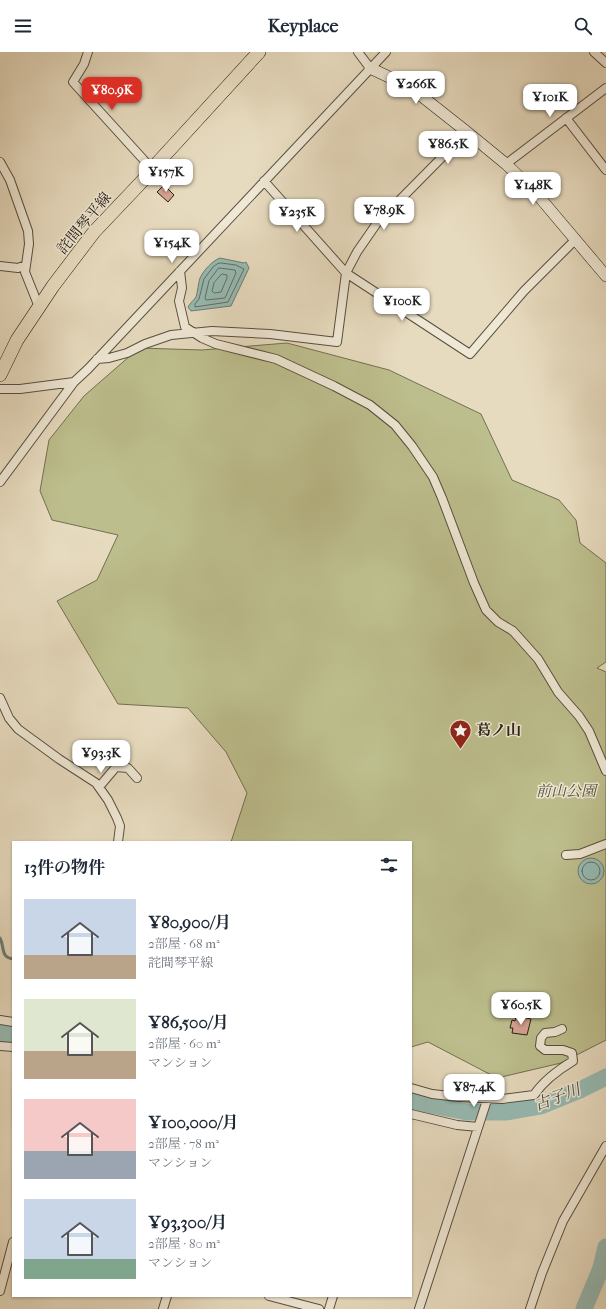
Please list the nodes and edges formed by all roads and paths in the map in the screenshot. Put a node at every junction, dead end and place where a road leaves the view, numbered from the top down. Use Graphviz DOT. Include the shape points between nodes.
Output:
graph roads {
  1 [pos="88,52"];
  2 [pos="259,52"];
  3 [pos="358,52"];
  4 [pos="386,52"];
  5 [pos="594,52"];
  6 [pos="606,63"];
  7 [pos="370,68"];
  8 [pos="606,88"];
  9 [pos="566,118"];
  10 [pos="468,132"];
  11 [pos="0,162"];
  12 [pos="506,164"];
  13 [pos="152,169"];
  14 [pos="606,170"];
  15 [pos="264,181"];
  16 [pos="576,239"];
  17 [pos="26,265"];
  18 [pos="0,266"];
  19 [pos="180,271"];
  20 [pos="346,272"];
  21 [pos="606,276"];
  22 [pos="39,307"];
  23 [pos="196,333"];
  24 [pos="97,359"];
  25 [pos="0,375"];
  26 [pos="74,382"];
  27 [pos="0,389"];
  28 [pos="0,482"];
  29 [pos="0,698"];
  30 [pos="606,771"];
  31 [pos="137,778"];
  32 [pos="98,787"];
  33 [pos="118,841"];
  34 [pos="606,844"];
  35 [pos="566,855"];
  36 [pos="0,1020"];
  37 [pos="12,1022"];
  38 [pos="562,1029"];
  39 [pos="0,1046"];
  40 [pos="12,1047"];
  41 [pos="412,1088"];
  42 [pos="488,1097"];
  43 [pos="412,1114"];
  44 [pos="479,1126"];
  45 [pos="606,1146"];
  46 [pos="12,1246"];
  47 [pos="0,1291"];
  48 [pos="167,1297"];
  49 [pos="273,1297"];
  50 [pos="333,1297"];
  51 [pos="163,1309"];
  52 [pos="319,1309"];
  53 [pos="329,1309"];
  54 [pos="419,1309"];
  55 [pos="530,1309"];
  1 -- 13 [label="street" via="73,82"];
  2 -- 13 [label="main road, 詫間琴平線"];
  3 -- 7 [label="street"];
  4 -- 7 [label="street"];
  5 -- 6 [label="street"];
  7 -- 10 [label="street" via="410,87"];
  7 -- 15 [label="street"];
  8 -- 9 [label="street"];
  9 -- 12 [label="street"];
  9 -- 14 [label="street"];
  10 -- 12 [label="street"];
  10 -- 20 [label="street" via="377,223"];
  11 -- 17 [label="street" via="10,180 28,231"];
  12 -- 16 [label="street" via="536,193"];
  13 -- 22 [label="main road, 詫間琴平線" via="94,232"];
  15 -- 19 [label="street"];
  15 -- 20 [label="street"];
  16 -- 20 [label="street" via="524,291 470,354"];
  16 -- 21 [label="street"];
  17 -- 18 [label="street" via="18,268"];
  17 -- 22 [label="street" via="25,272"];
  19 -- 23 [label="street" via="182,288 179,301 185,327"];
  19 -- 24 [label="street"];
  20 -- 23 [label="street" via="337,342 270,334 212,331"];
  22 -- 25 [label="main road, 詫間琴平線" via="17,340"];
  23 -- 24 [label="street" via="171,335 126,353"];
  23 -- 30 [label="street" via="216,344 276,359 370,405 395,425 433,477 486,610 498,622 513,631 538,659 558,692 589,731"];
  24 -- 26 [label="street"];
  26 -- 27 [label="street"];
  26 -- 28 [label="street"];
  29 -- 32 [label="street" via="9,718 18,729 96,783"];
  31 -- 32 [label="street" via="128,768 116,767"];
  32 -- 33 [label="street" via="108,800 120,826"];
  34 -- 35 [label="street" via="580,854"];
  36 -- 37 [label="street"];
  38 -- 42 [label="street" via="545,1033 540,1046 545,1050 572,1053 573,1061 562,1067 534,1094 502,1099"];
  39 -- 40 [label="street"];
  41 -- 42 [label="street" via="432,1094"];
  42 -- 44 [label="street"];
  43 -- 44 [label="street"];
  44 -- 54 [label="street"];
  45 -- 55 [label="street" via="563,1221"];
  46 -- 47 [label="street"];
  48 -- 51 [label="street"];
  49 -- 52 [label="street"];
  50 -- 53 [label="street"];
}
